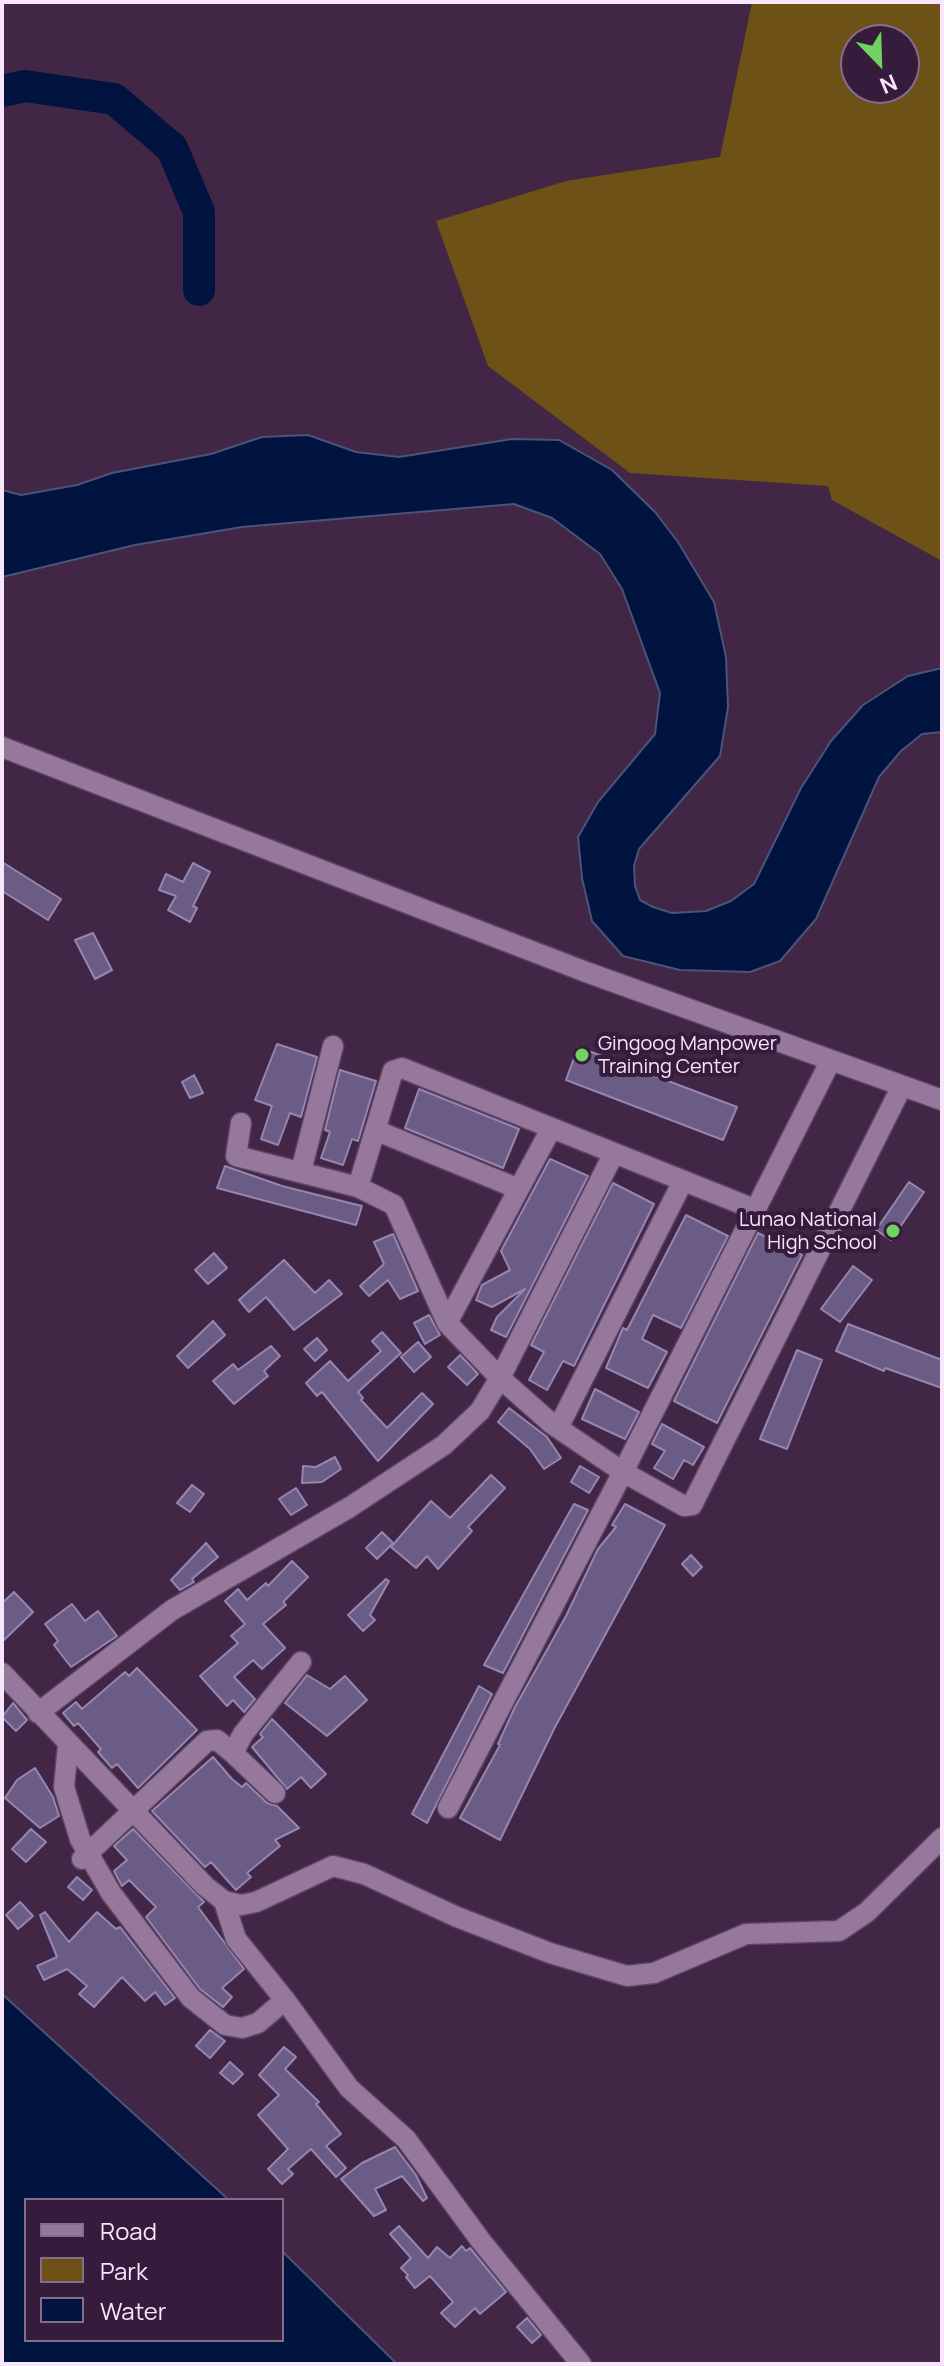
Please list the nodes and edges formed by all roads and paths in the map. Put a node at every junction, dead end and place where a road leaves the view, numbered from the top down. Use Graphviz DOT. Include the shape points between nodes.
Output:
graph roads {
  1 [pos="2,747"];
  2 [pos="333,1046"];
  3 [pos="830,1062"];
  4 [pos="902,1086"];
  5 [pos="942,1100"];
  6 [pos="241,1123"];
  7 [pos="551,1129"];
  8 [pos="375,1130"];
  9 [pos="614,1153"];
  10 [pos="301,1171"];
  11 [pos="683,1181"];
  12 [pos="358,1187"];
  13 [pos="519,1189"];
  14 [pos="754,1209"];
  15 [pos="447,1323"];
  16 [pos="500,1378"];
  17 [pos="558,1428"];
  18 [pos="623,1472"];
  19 [pos="301,1662"];
  20 [pos="4,1679"];
  21 [pos="38,1713"];
  22 [pos="68,1745"];
  23 [pos="233,1753"];
  24 [pos="275,1793"];
  25 [pos="448,1808"];
  26 [pos="134,1811"];
  27 [pos="942,1838"];
  28 [pos="84,1857"];
  29 [pos="224,1901"];
  30 [pos="285,2000"];
  31 [pos="581,2364"];
  1 -- 3 [label="street"];
  2 -- 10 [label="street"];
  3 -- 4 [label="street"];
  3 -- 14 [label="street"];
  4 -- 5 [label="street"];
  4 -- 18 [label="street" via="692,1505 684,1506"];
  6 -- 10 [label="street" via="236,1156"];
  7 -- 8 [label="street" via="402,1068 393,1071"];
  7 -- 9 [label="street"];
  7 -- 13 [label="street"];
  8 -- 12 [label="street"];
  8 -- 13 [label="street"];
  9 -- 11 [label="street"];
  9 -- 16 [label="street"];
  10 -- 12 [label="street"];
  11 -- 14 [label="street"];
  11 -- 17 [label="street"];
  12 -- 15 [label="street" via="390,1199 400,1213"];
  13 -- 15 [label="street"];
  14 -- 18 [label="street"];
  15 -- 16 [label="street"];
  16 -- 17 [label="street"];
  16 -- 21 [label="street" via="480,1411 444,1445 350,1507 172,1610"];
  17 -- 18 [label="street"];
  18 -- 25 [label="street"];
  19 -- 23 [label="street"];
  20 -- 21 [label="street"];
  21 -- 22 [label="street"];
  22 -- 26 [label="street"];
  22 -- 28 [label="street" via="66,1804"];
  23 -- 24 [label="street"];
  23 -- 26 [label="street" via="217,1740 207,1741"];
  26 -- 28 [label="street"];
  26 -- 29 [label="street"];
  27 -- 29 [label="street" via="860,1918 839,1931 746,1934 654,1973 627,1976 550,1953 364,1874 333,1866 256,1902"];
  28 -- 30 [label="street" via="191,1998 213,2018 249,2027"];
  29 -- 30 [label="street" via="236,1939"];
  30 -- 31 [label="street" via="349,2088 406,2139"];
}
